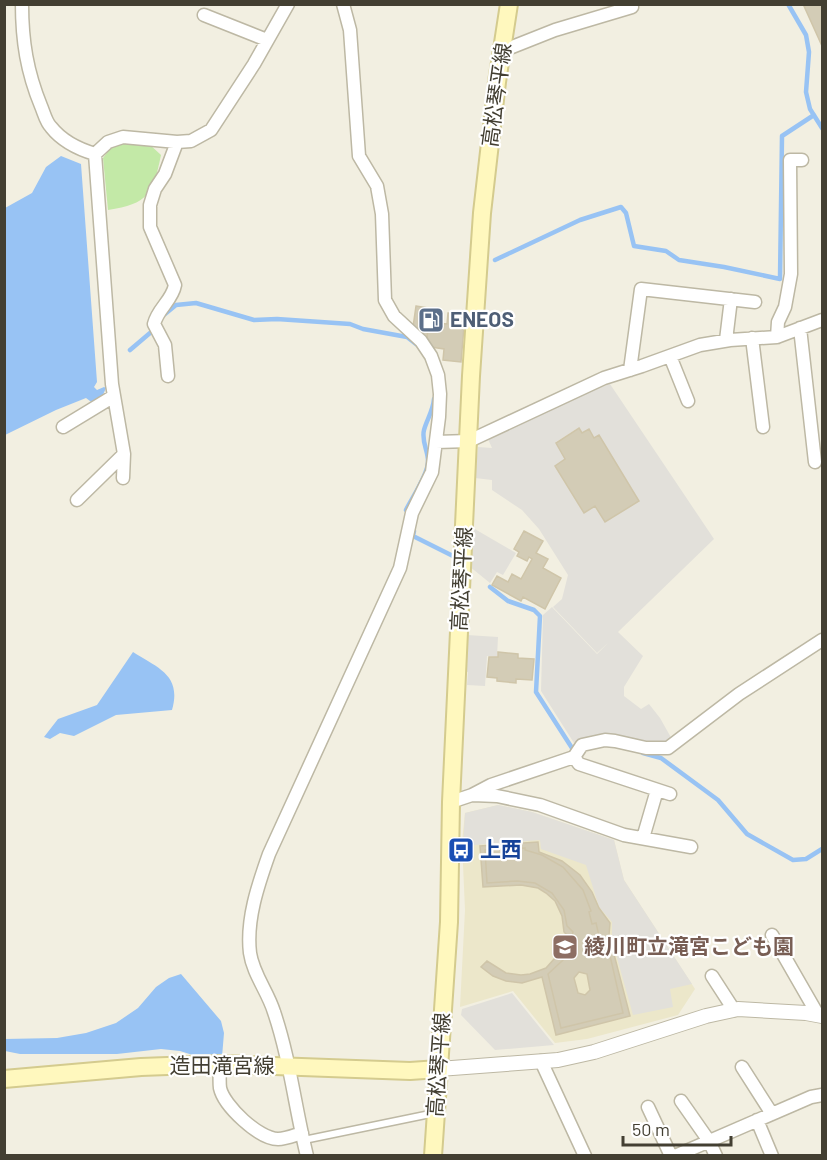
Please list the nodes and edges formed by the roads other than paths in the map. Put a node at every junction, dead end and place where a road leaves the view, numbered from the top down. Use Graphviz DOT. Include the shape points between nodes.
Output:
graph roads {
  1 [pos="22,4"];
  2 [pos="288,4"];
  3 [pos="343,4"];
  4 [pos="509,4"];
  5 [pos="631,4"];
  6 [pos="204,15"];
  7 [pos="267,40"];
  8 [pos="502,51"];
  9 [pos="177,142"];
  10 [pos="95,154"];
  11 [pos="802,160"];
  12 [pos="731,299"];
  13 [pos="755,302"];
  14 [pos="822,320"];
  15 [pos="800,328"];
  16 [pos="777,337"];
  17 [pos="752,338"];
  18 [pos="726,340"];
  19 [pos="670,356"];
  20 [pos="630,370"];
  21 [pos="168,376"];
  22 [pos="114,396"];
  23 [pos="688,401"];
  24 [pos="63,427"];
  25 [pos="763,427"];
  26 [pos="469,441"];
  27 [pos="436,442"];
  28 [pos="124,454"];
  29 [pos="816,462"];
  30 [pos="123,478"];
  31 [pos="77,500"];
  32 [pos="822,640"];
  33 [pos="574,757"];
  34 [pos="657,790"];
  35 [pos="670,794"];
  36 [pos="472,795"];
  37 [pos="451,802"];
  38 [pos="643,838"];
  39 [pos="691,847"];
  40 [pos="772,935"];
  41 [pos="712,976"];
  42 [pos="734,1010"];
  43 [pos="820,1016"];
  44 [pos="542,1061"];
  45 [pos="220,1064"];
  46 [pos="288,1066"];
  47 [pos="742,1067"];
  48 [pos="439,1069"];
  49 [pos="4,1079"];
  50 [pos="822,1095"];
  51 [pos="681,1101"];
  52 [pos="648,1107"];
  53 [pos="436,1113"];
  54 [pos="772,1114"];
  55 [pos="757,1120"];
  56 [pos="302,1137"];
  57 [pos="709,1141"];
  58 [pos="307,1155"];
  59 [pos="433,1155"];
  60 [pos="585,1155"];
  61 [pos="670,1155"];
  62 [pos="675,1155"];
  63 [pos="716,1155"];
  64 [pos="770,1155"];
  1 -- 10 [label="street" via="26,62 49,125 64,140"];
  2 -- 7 [label="street"];
  3 -- 27 [label="street" via="350,30 358,156 377,186 382,214 385,300 394,316 421,341 438,375"];
  4 -- 8 [label="main road, 高松琴平線"];
  5 -- 8 [label="street" via="632,7"];
  6 -- 7 [label="street"];
  7 -- 9 [label="street" via="211,130 191,141"];
  8 -- 26 [label="main road, 高松琴平線" via="482,213"];
  9 -- 10 [label="street" via="123,137 108,142"];
  9 -- 21 [label="street" via="150,205 150,226 176,285 174,294 156,314 154,324 165,345"];
  10 -- 22 [label="street"];
  11 -- 16 [label="street" via="790,160 791,274"];
  12 -- 13 [label="street"];
  12 -- 18 [label="street"];
  12 -- 20 [label="street" via="641,289"];
  14 -- 15 [label="street"];
  15 -- 16 [label="street"];
  15 -- 29 [label="street"];
  16 -- 17 [label="street"];
  17 -- 18 [label="street"];
  17 -- 25 [label="street"];
  18 -- 19 [label="street"];
  19 -- 20 [label="street"];
  19 -- 23 [label="street"];
  20 -- 26 [label="street" via="604,378"];
  22 -- 24 [label="street"];
  22 -- 28 [label="street"];
  26 -- 27 [label="street"];
  26 -- 37 [label="main road, 高松琴平線"];
  27 -- 46 [label="street" via="432,472 412,513 396,576 269,854 259,884 250,931 250,955 274,1011"];
  28 -- 30 [label="street"];
  28 -- 31 [label="street"];
  32 -- 33 [label="street" via="739,694 668,748 605,740 582,745"];
  33 -- 34 [label="street" via="579,764"];
  33 -- 36 [label="street"];
  34 -- 35 [label="street"];
  34 -- 38 [label="street"];
  36 -- 37 [label="street"];
  36 -- 38 [label="street" via="540,805"];
  37 -- 48 [label="main road, 高松琴平線" via="449,922"];
  38 -- 39 [label="street"];
  40 -- 43 [label="street"];
  41 -- 42 [label="street"];
  42 -- 43 [label="street" via="764,1009"];
  42 -- 44 [label="street" via="594,1052"];
  44 -- 48 [label="street"];
  44 -- 60 [label="street"];
  45 -- 46 [label="main road, 造田滝宮線"];
  45 -- 49 [label="main road, 造田滝宮線"];
  45 -- 56 [label="street" via="220,1088 245,1120 262,1134 278,1139"];
  46 -- 48 [label="main road, 造田滝宮線"];
  46 -- 56 [label="street"];
  47 -- 54 [label="street"];
  48 -- 53 [label="main road, 高松琴平線"];
  50 -- 54 [label="street"];
  51 -- 57 [label="street"];
  52 -- 61 [label="street"];
  53 -- 56 [label="lane"];
  53 -- 59 [label="main road, 高松琴平線"];
  54 -- 55 [label="street"];
  55 -- 57 [label="street"];
  55 -- 64 [label="street"];
  56 -- 58 [label="street"];
  57 -- 62 [label="street"];
  57 -- 63 [label="street"];
}
